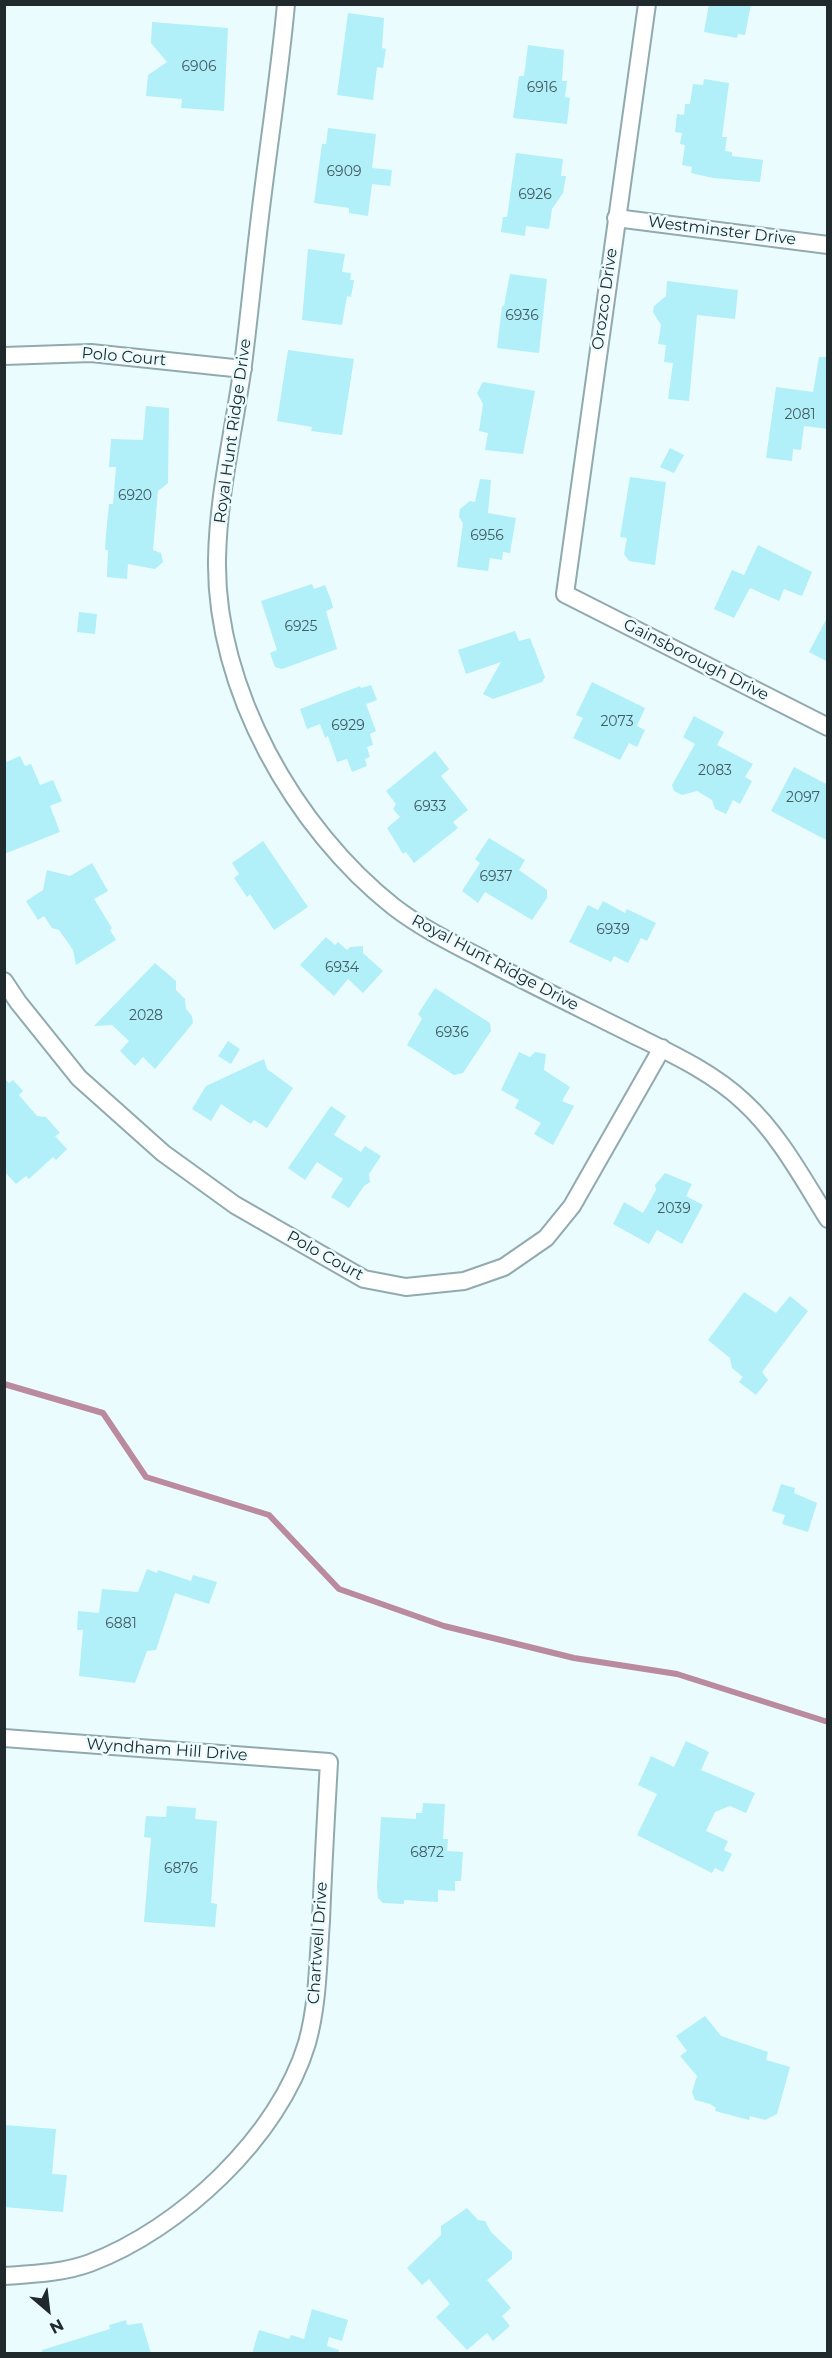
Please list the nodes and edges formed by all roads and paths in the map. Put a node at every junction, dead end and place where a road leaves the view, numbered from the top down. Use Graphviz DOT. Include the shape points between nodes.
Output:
graph roads {
  1 [pos="286,4"];
  2 [pos="648,4"];
  3 [pos="616,218"];
  4 [pos="828,245"];
  5 [pos="4,356"];
  6 [pos="243,369"];
  7 [pos="565,594"];
  8 [pos="828,727"];
  9 [pos="4,981"];
  10 [pos="662,1048"];
  11 [pos="828,1219"];
  12 [pos="4,1738"];
  13 [pos="329,1762"];
  14 [pos="4,2276"];
  1 -- 6 [label="street, Royal Hunt Ridge Drive"];
  2 -- 3 [label="street, Orozco Drive"];
  3 -- 4 [label="street, Westminster Drive"];
  3 -- 7 [label="street, Orozco Drive"];
  5 -- 6 [label="street, Polo Court" via="91,353"];
  6 -- 10 [label="street, Royal Hunt Ridge Drive" via="220,500 220,609 235,671 272,761 320,835 396,908 464,949"];
  7 -- 8 [label="street, Gainsborough Drive"];
  9 -- 10 [label="street, Polo Court" via="79,1078 163,1153 235,1205 364,1279 406,1287 464,1281 504,1267 546,1238 572,1206"];
  10 -- 11 [label="street, Royal Hunt Ridge Drive" via="722,1083 746,1103 768,1126"];
  12 -- 13 [label="street, Wyndham Hill Drive"];
  13 -- 14 [label="street, Chartwell Drive" via="317,1986 307,2043 284,2096 261,2132 230,2166 176,2214 133,2243 88,2264 44,2274"];
}
